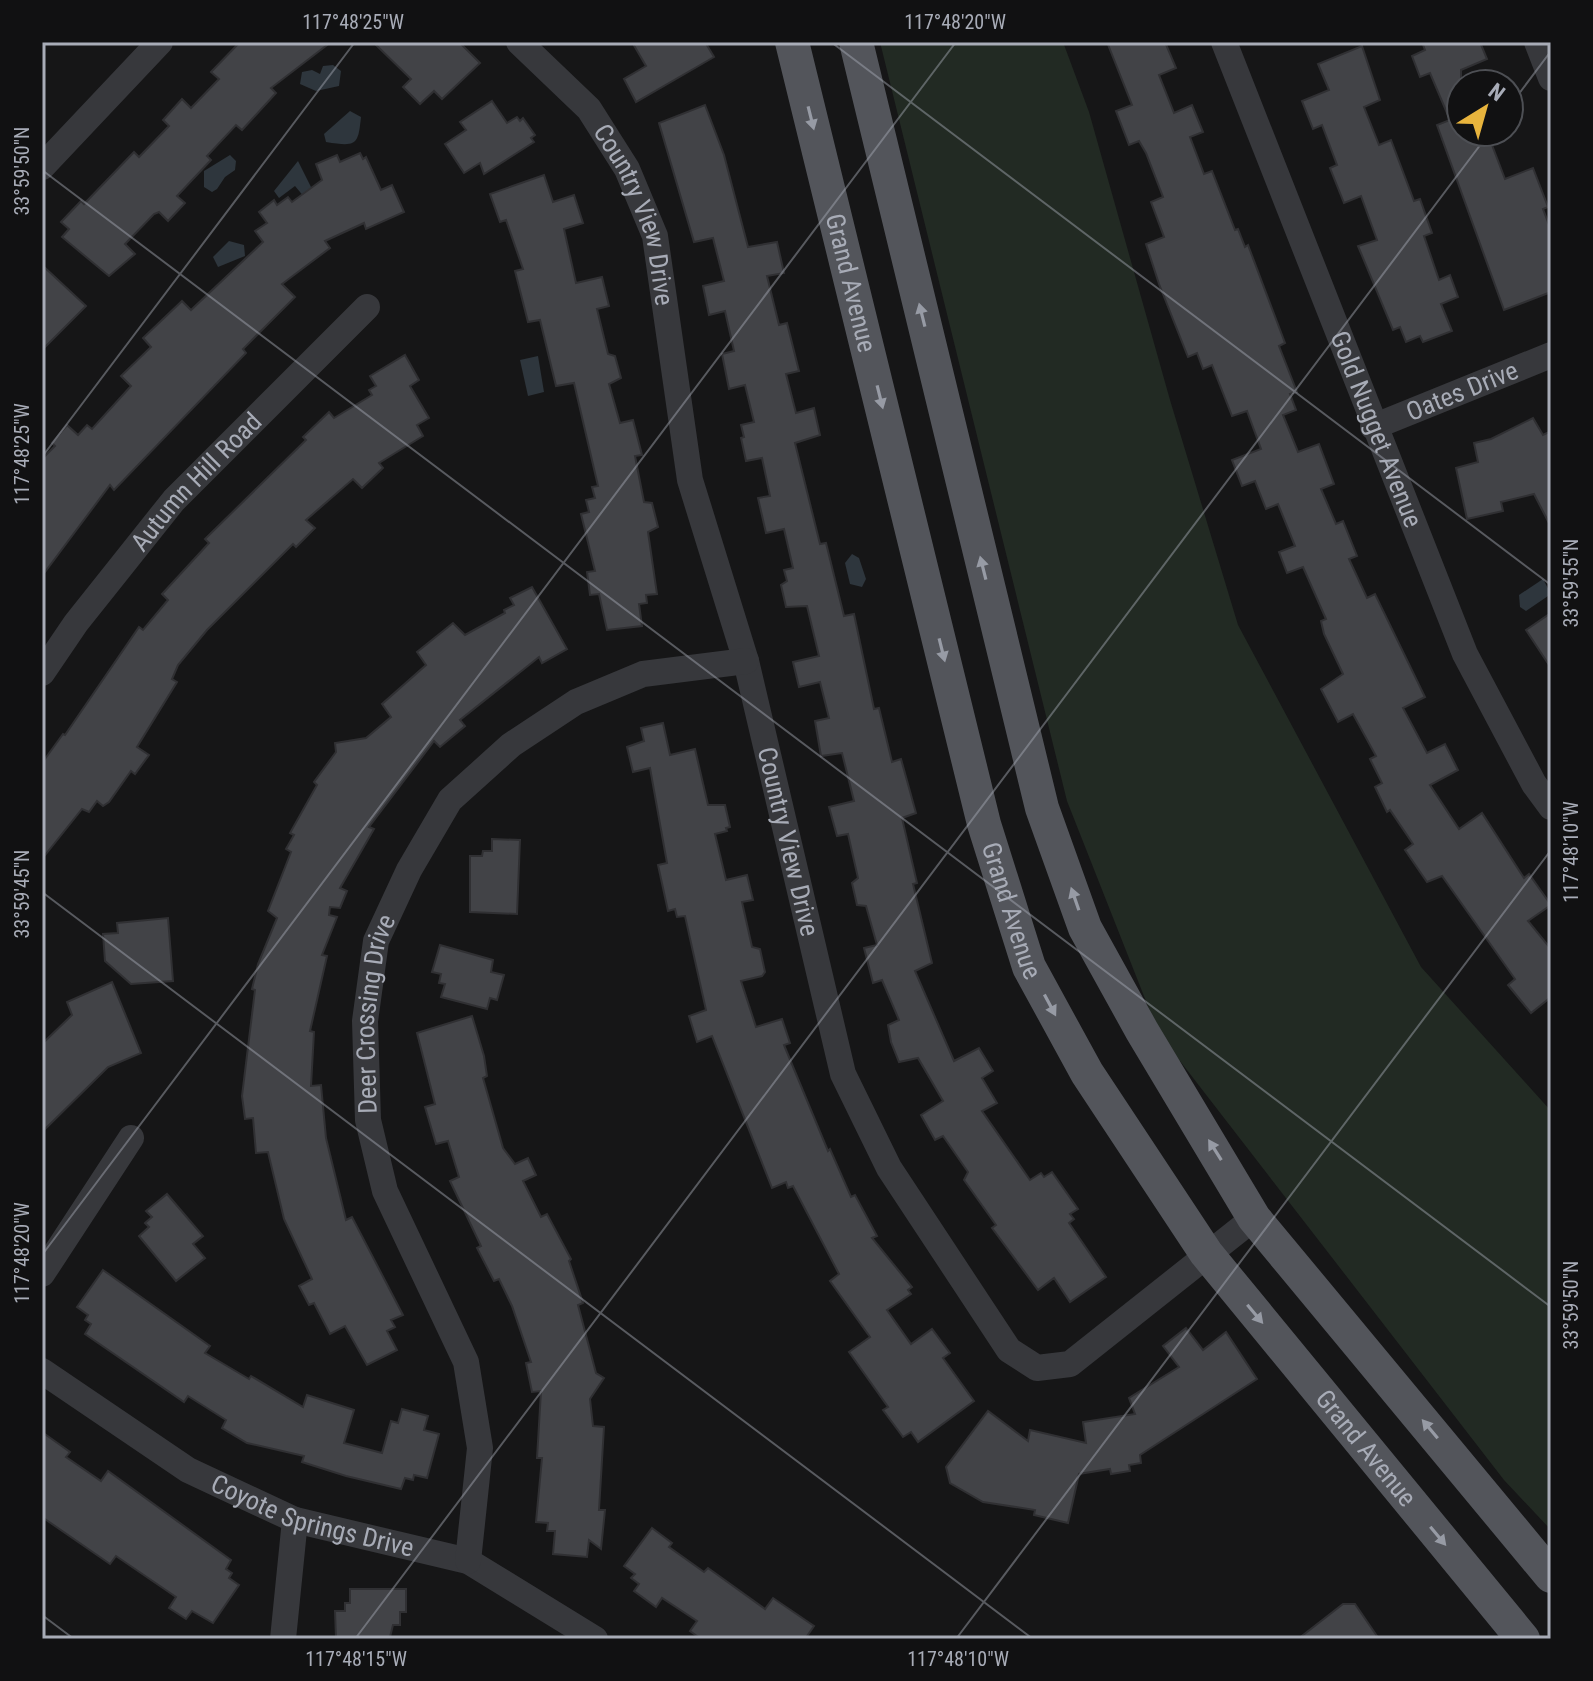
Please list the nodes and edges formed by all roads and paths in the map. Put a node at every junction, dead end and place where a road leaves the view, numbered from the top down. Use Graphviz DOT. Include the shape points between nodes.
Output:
graph roads {
  1 [pos="160,42"];
  2 [pos="519,42"];
  3 [pos="792,42"];
  4 [pos="856,42"];
  5 [pos="1224,42"];
  6 [pos="1537,42"];
  7 [pos="1551,78"];
  8 [pos="42,167"];
  9 [pos="367,307"];
  10 [pos="1551,355"];
  11 [pos="1373,427"];
  12 [pos="746,661"];
  13 [pos="42,673"];
  14 [pos="1542,779"];
  15 [pos="1551,807"];
  16 [pos="131,1138"];
  17 [pos="1254,1218"];
  18 [pos="1206,1253"];
  19 [pos="42,1274"];
  20 [pos="42,1371"];
  21 [pos="295,1520"];
  22 [pos="468,1561"];
  23 [pos="1551,1576"];
  24 [pos="283,1639"];
  25 [pos="595,1639"];
  26 [pos="1523,1639"];
  1 -- 8 [label="street"];
  2 -- 12 [label="street, Country View Drive" via="589,109 627,169 655,236 690,480"];
  3 -- 18 [label="main road, Grand Avenue, one-way" via="984,824 1029,967 1087,1073"];
  17 -- 4 [label="main road, one-way" via="1085,928 1042,808"];
  5 -- 11 [label="street, Gold Nugget Avenue"];
  6 -- 7 [label="street"];
  9 -- 13 [label="street, Autumn Hill Road" via="174,500"];
  10 -- 11 [label="street, Oates Drive"];
  11 -- 14 [label="street, Gold Nugget Avenue" via="1465,654"];
  12 -- 18 [label="street, Country View Drive" via="843,1074 889,1168 1009,1350 1037,1368 1070,1364"];
  12 -- 22 [label="street, Deer Crossing Drive" via="643,674 576,702 511,745 450,800 376,941 365,1021 368,1120 385,1191 466,1362 480,1448"];
  14 -- 15 [label="street, Gold Nugget Avenue"];
  16 -- 19 [label="street"];
  17 -- 18 [label="street, Country View Drive"];
  23 -- 17 [label="main road, one-way"];
  18 -- 26 [label="main road, Grand Avenue, one-way"];
  20 -- 21 [label="street, Coyote Springs Drive" via="188,1470"];
  21 -- 22 [label="street, Coyote Springs Drive"];
  21 -- 24 [label="street"];
  22 -- 25 [label="street, Coyote Springs Drive"];
}
